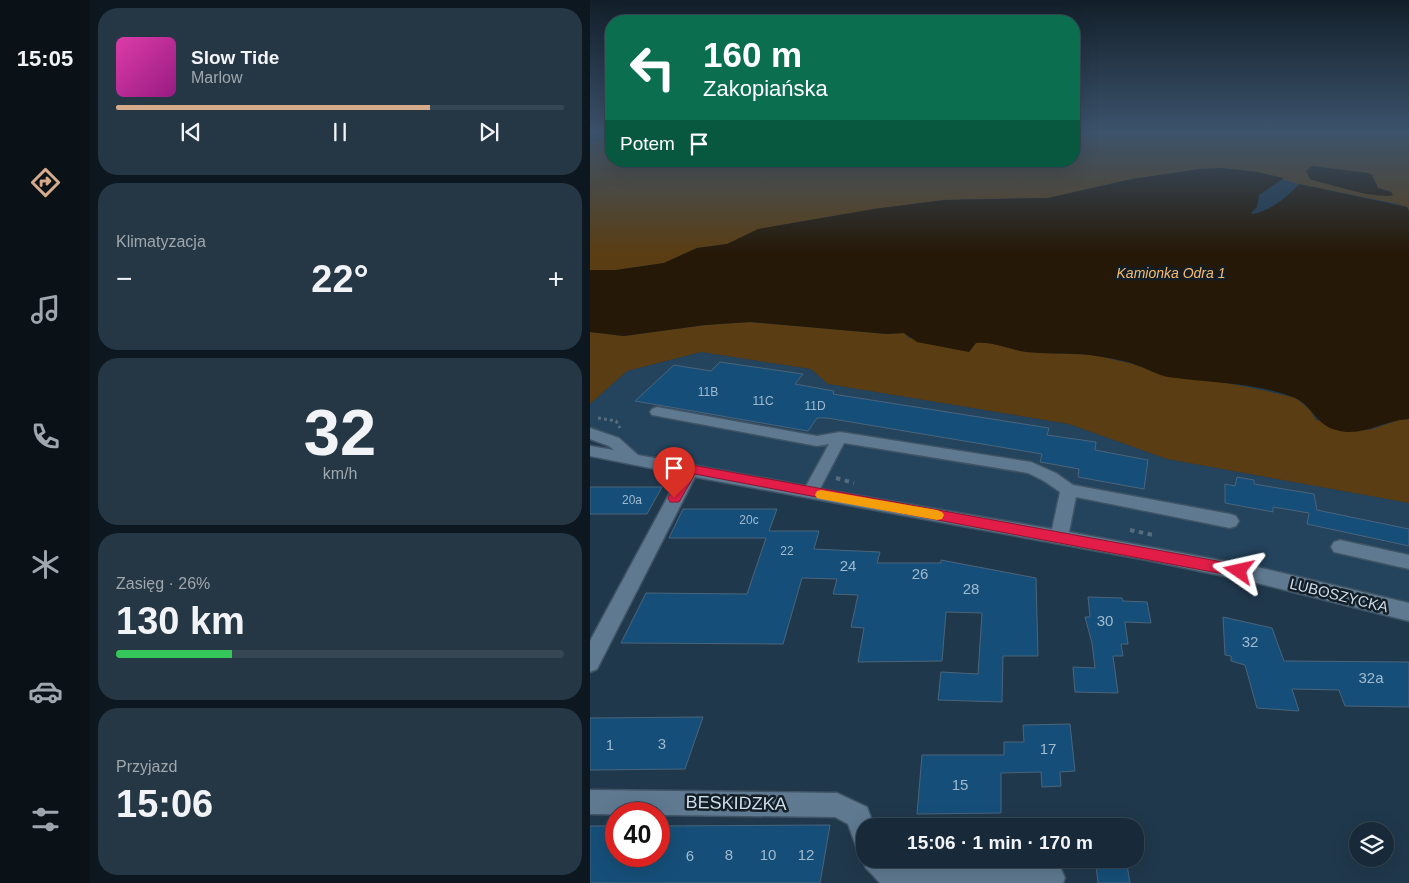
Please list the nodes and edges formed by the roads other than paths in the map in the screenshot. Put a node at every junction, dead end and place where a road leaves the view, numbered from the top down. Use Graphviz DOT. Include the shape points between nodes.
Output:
graph roads {
  1 [pos="657,412"];
  2 [pos="590,433"];
  3 [pos="840,437"];
  4 [pos="590,451"];
  5 [pos="633,458"];
  6 [pos="692,469"];
  7 [pos="1069,490"];
  8 [pos="810,492"];
  9 [pos="1230,521"];
  10 [pos="1059,537"];
  11 [pos="1340,547"];
  12 [pos="1409,562"];
  13 [pos="1409,612"];
  14 [pos="590,662"];
  15 [pos="590,802"];
  16 [pos="859,818"];
  17 [pos="884,868"];
  18 [pos="1052,878"];
  1 -- 3 [label="street" via="817,441"];
  2 -- 5 [label="street" via="614,442"];
  3 -- 7 [label="street" via="1031,468"];
  3 -- 8 [label="street"];
  4 -- 5 [label="street, LUBOSZYCKA"];
  5 -- 6 [label="street, LUBOSZYCKA"];
  6 -- 8 [label="street, LUBOSZYCKA"];
  6 -- 14 [label="street"];
  7 -- 9 [label="street"];
  7 -- 10 [label="street"];
  8 -- 10 [label="street, LUBOSZYCKA"];
  10 -- 13 [label="street, LUBOSZYCKA" via="1239,571"];
  11 -- 12 [label="street"];
  15 -- 16 [label="street, BESKIDZKA" via="837,805"];
  17 -- 18 [label="street" via="898,882"];
}
